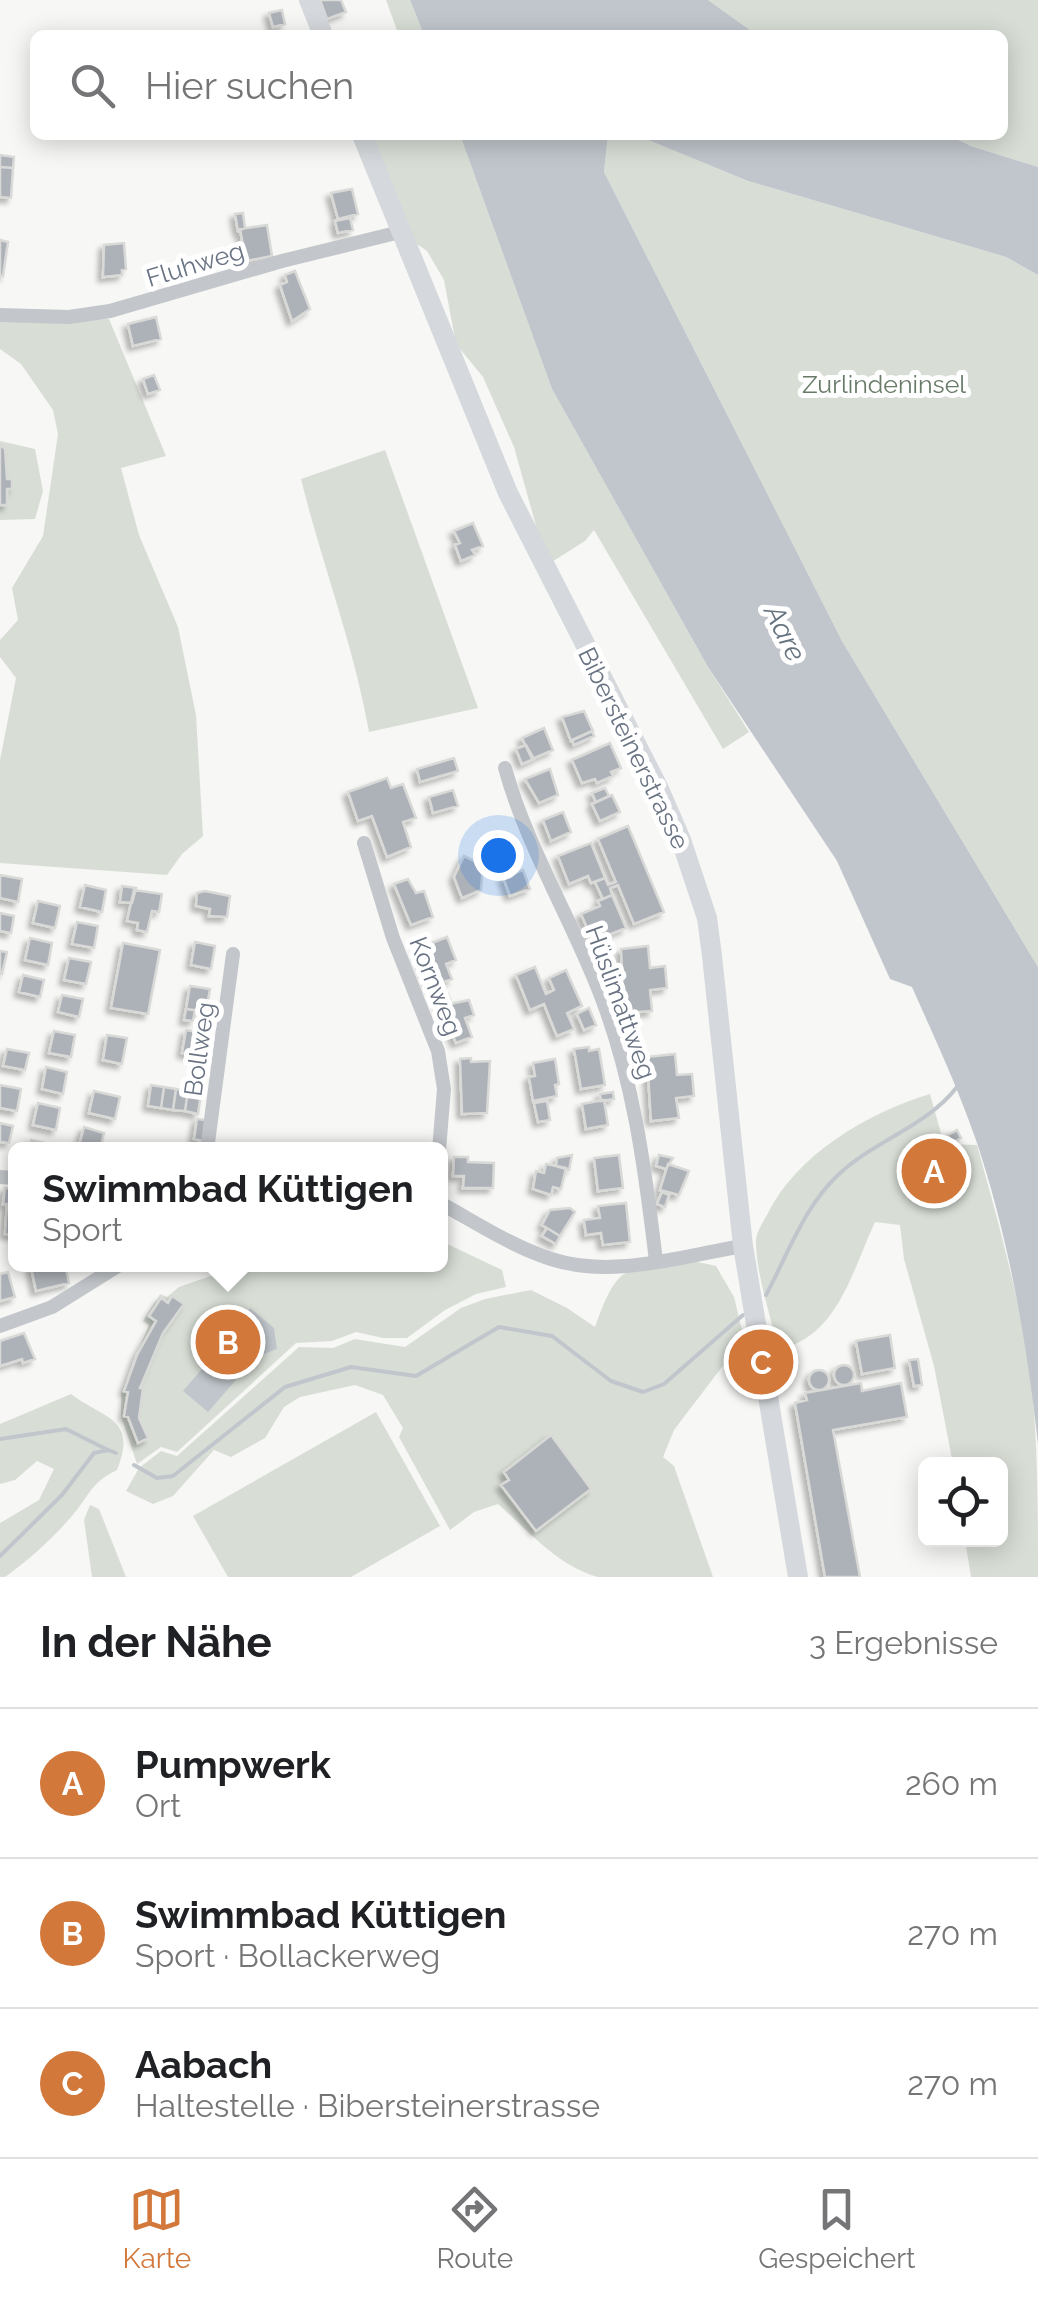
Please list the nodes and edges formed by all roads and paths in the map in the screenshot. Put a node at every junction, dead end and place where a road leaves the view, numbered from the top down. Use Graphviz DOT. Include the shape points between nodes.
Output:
graph roads {
  1 [pos="309,0"];
  2 [pos="321,30"];
  3 [pos="364,140"];
  4 [pos="400,232"];
  5 [pos="0,315"];
  6 [pos="506,768"];
  7 [pos="364,843"];
  8 [pos="233,954"];
  9 [pos="208,1142"];
  10 [pos="440,1142"];
  11 [pos="448,1208"];
  12 [pos="743,1246"];
  13 [pos="656,1262"];
  14 [pos="108,1272"];
  15 [pos="0,1326"];
  16 [pos="798,1577"];
  1 -- 2 [label="main road"];
  3 -- 4 [label="main road, Bibersteinerstrasse"];
  4 -- 5 [label="street, Fluhweg" via="110,312"];
  4 -- 12 [label="main road, Bibersteinerstrasse" via="508,492 659,789 695,879 712,956"];
  6 -- 13 [label="street, Hüslimattweg" via="598,987 631,1088"];
  7 -- 10 [label="street, Kornweg" via="438,1051 444,1089"];
  8 -- 9 [label="street, Bollweg"];
  11 -- 13 [label="street" via="556,1261"];
  12 -- 13 [label="street"];
  12 -- 16 [label="main road, Bibersteinerstrasse"];
  14 -- 15 [label="street" via="52,1307"];
}
